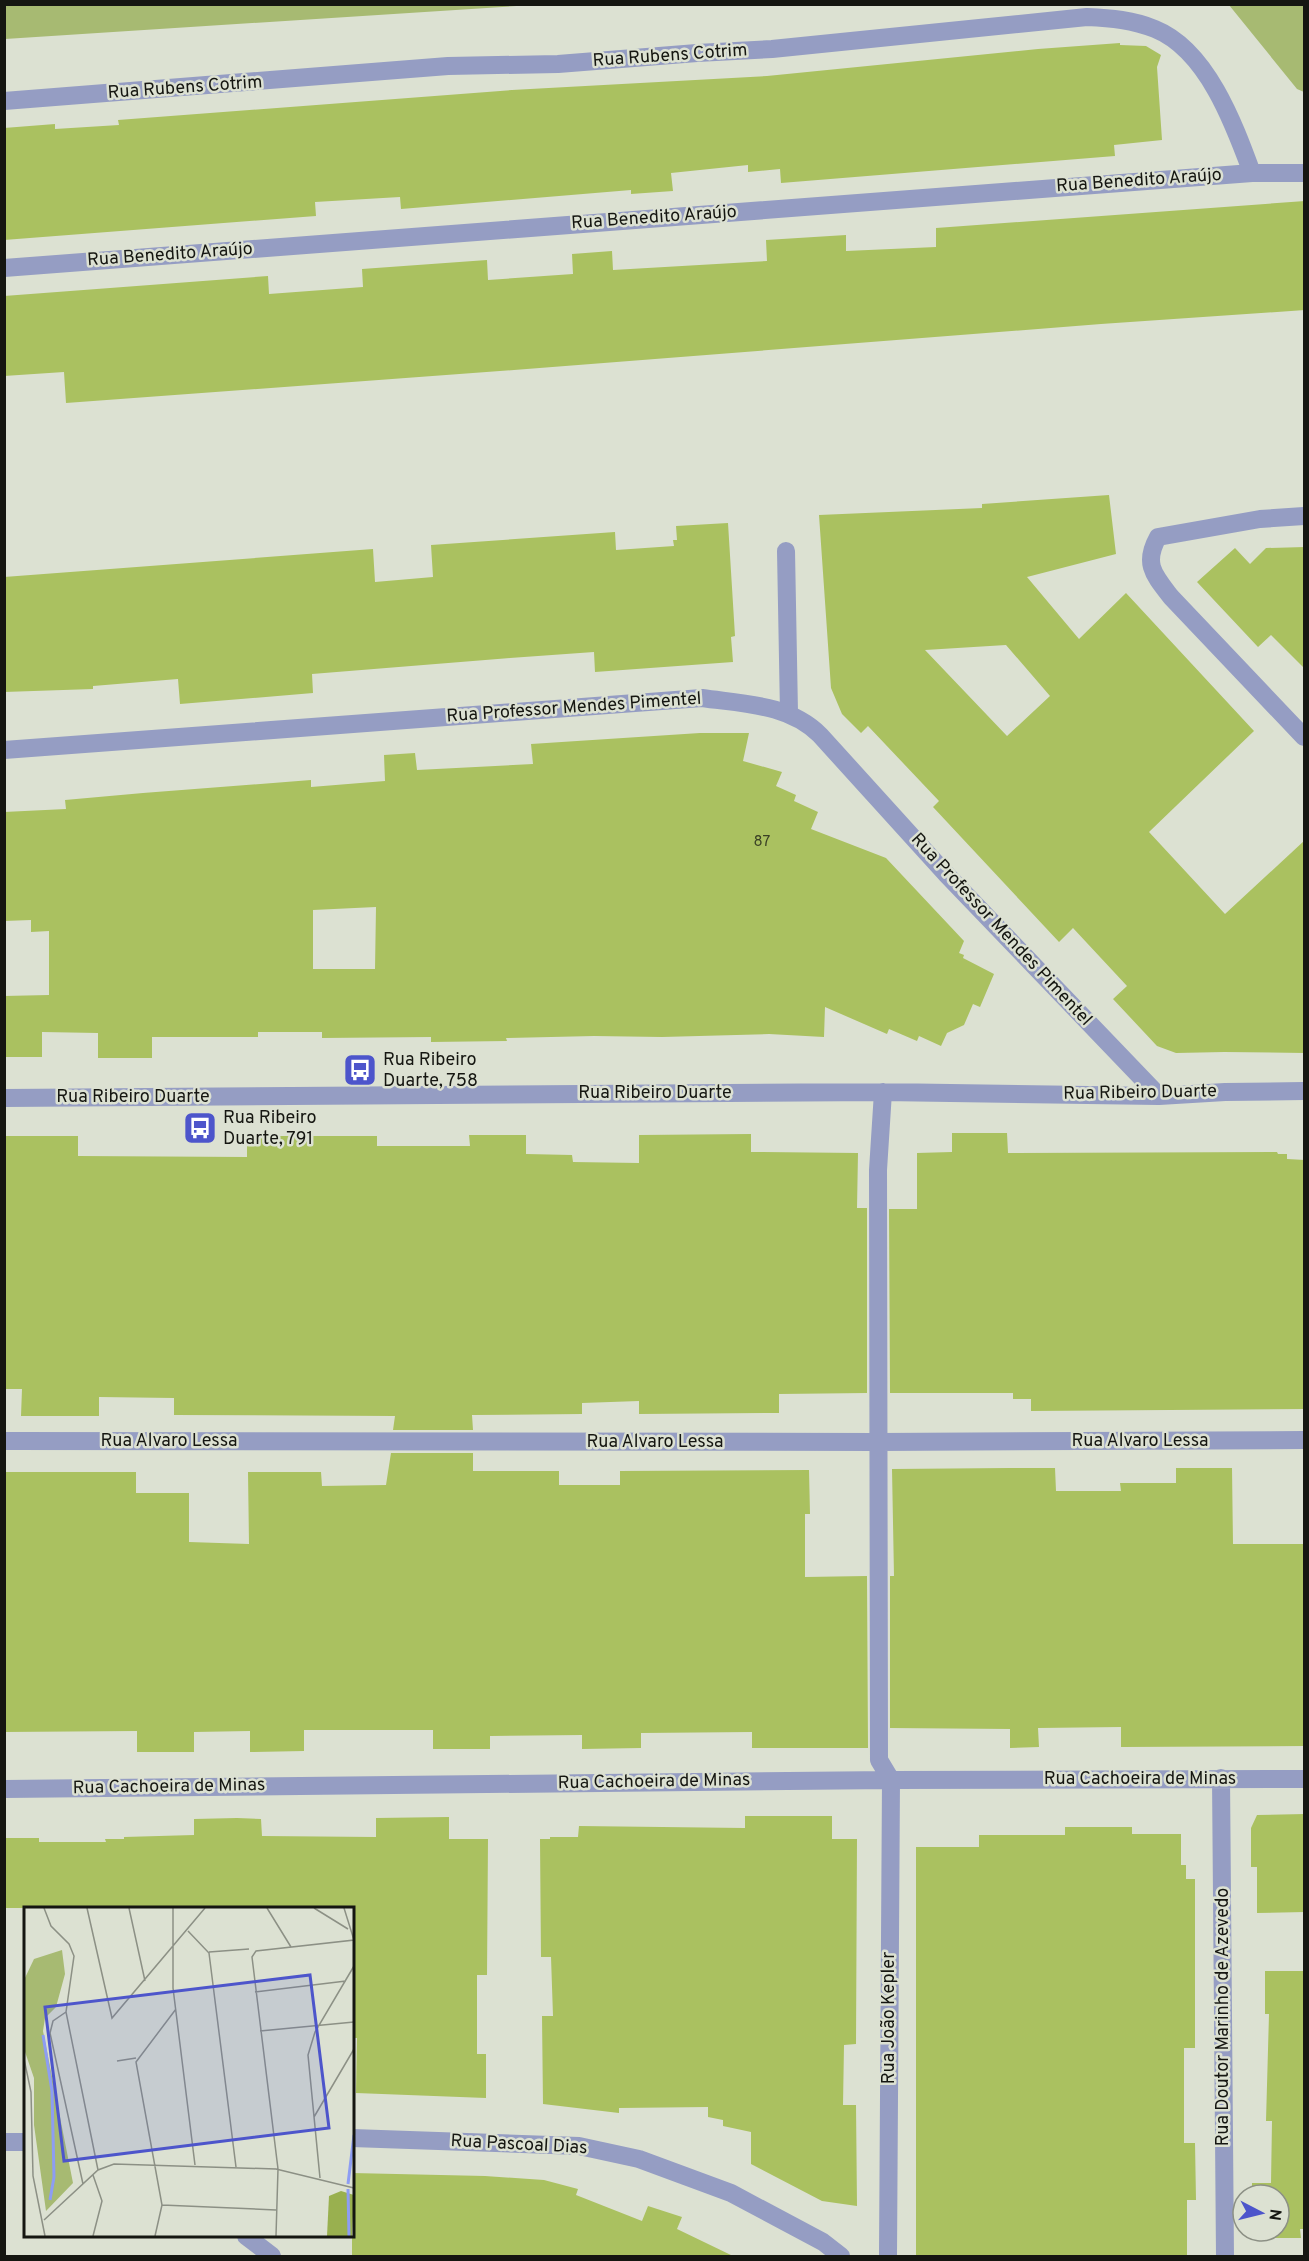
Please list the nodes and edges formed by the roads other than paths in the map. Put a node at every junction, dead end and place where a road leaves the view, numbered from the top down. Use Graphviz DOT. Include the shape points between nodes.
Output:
graph roads {
  1 [pos="4,101"];
  2 [pos="1252,172"];
  3 [pos="1305,173"];
  4 [pos="4,268"];
  5 [pos="1305,516"];
  6 [pos="786,552"];
  7 [pos="789,713"];
  8 [pos="1305,737"];
  9 [pos="4,750"];
  10 [pos="1305,1091"];
  11 [pos="883,1092"];
  12 [pos="1159,1096"];
  13 [pos="4,1098"];
  14 [pos="1305,1440"];
  15 [pos="4,1441"];
  16 [pos="878,1442"];
  17 [pos="1221,1778"];
  18 [pos="1305,1779"];
  19 [pos="891,1780"];
  20 [pos="4,1789"];
  21 [pos="354,2138"];
  22 [pos="4,2142"];
  23 [pos="24,2142"];
  24 [pos="248,2237"];
  25 [pos="272,2256"];
  26 [pos="841,2256"];
  27 [pos="888,2256"];
  28 [pos="1225,2256"];
  1 -- 2 [label="street, Rua Rubens Cotrim" via="448,66 558,64 772,49 1087,17 1124,20 1157,30 1185,48 1215,88"];
  2 -- 3 [label="street, Rua Benedito Araújo"];
  2 -- 4 [label="street, Rua Benedito Araújo"];
  5 -- 8 [label="street" via="1260,519 1158,537 1150,551 1153,575 1171,597"];
  6 -- 7 [label="street"];
  7 -- 9 [label="street, Rua Professor Mendes Pimentel" via="702,698"];
  7 -- 12 [label="street, Rua Professor Mendes Pimentel" via="820,735 946,874"];
  10 -- 12 [label="street, Rua Ribeiro Duarte"];
  11 -- 12 [label="street, Rua Ribeiro Duarte"];
  11 -- 13 [label="street, Rua Ribeiro Duarte"];
  11 -- 16 [label="street" via="878,1170"];
  14 -- 16 [label="street, Rua Alvaro Lessa"];
  15 -- 16 [label="street, Rua Alvaro Lessa"];
  16 -- 19 [label="street" via="879,1760"];
  17 -- 18 [label="street, Rua Cachoeira de Minas"];
  17 -- 19 [label="street, Rua Cachoeira de Minas"];
  17 -- 28 [label="street, Rua Doutor Marinho de Azevedo"];
  19 -- 20 [label="street, Rua Cachoeira de Minas"];
  19 -- 27 [label="street, Rua João Kepler"];
  21 -- 26 [label="street, Rua Pascoal Dias" via="579,2146 639,2159 730,2193 823,2242"];
  22 -- 23 [label="street"];
  24 -- 25 [label="street"];
}
